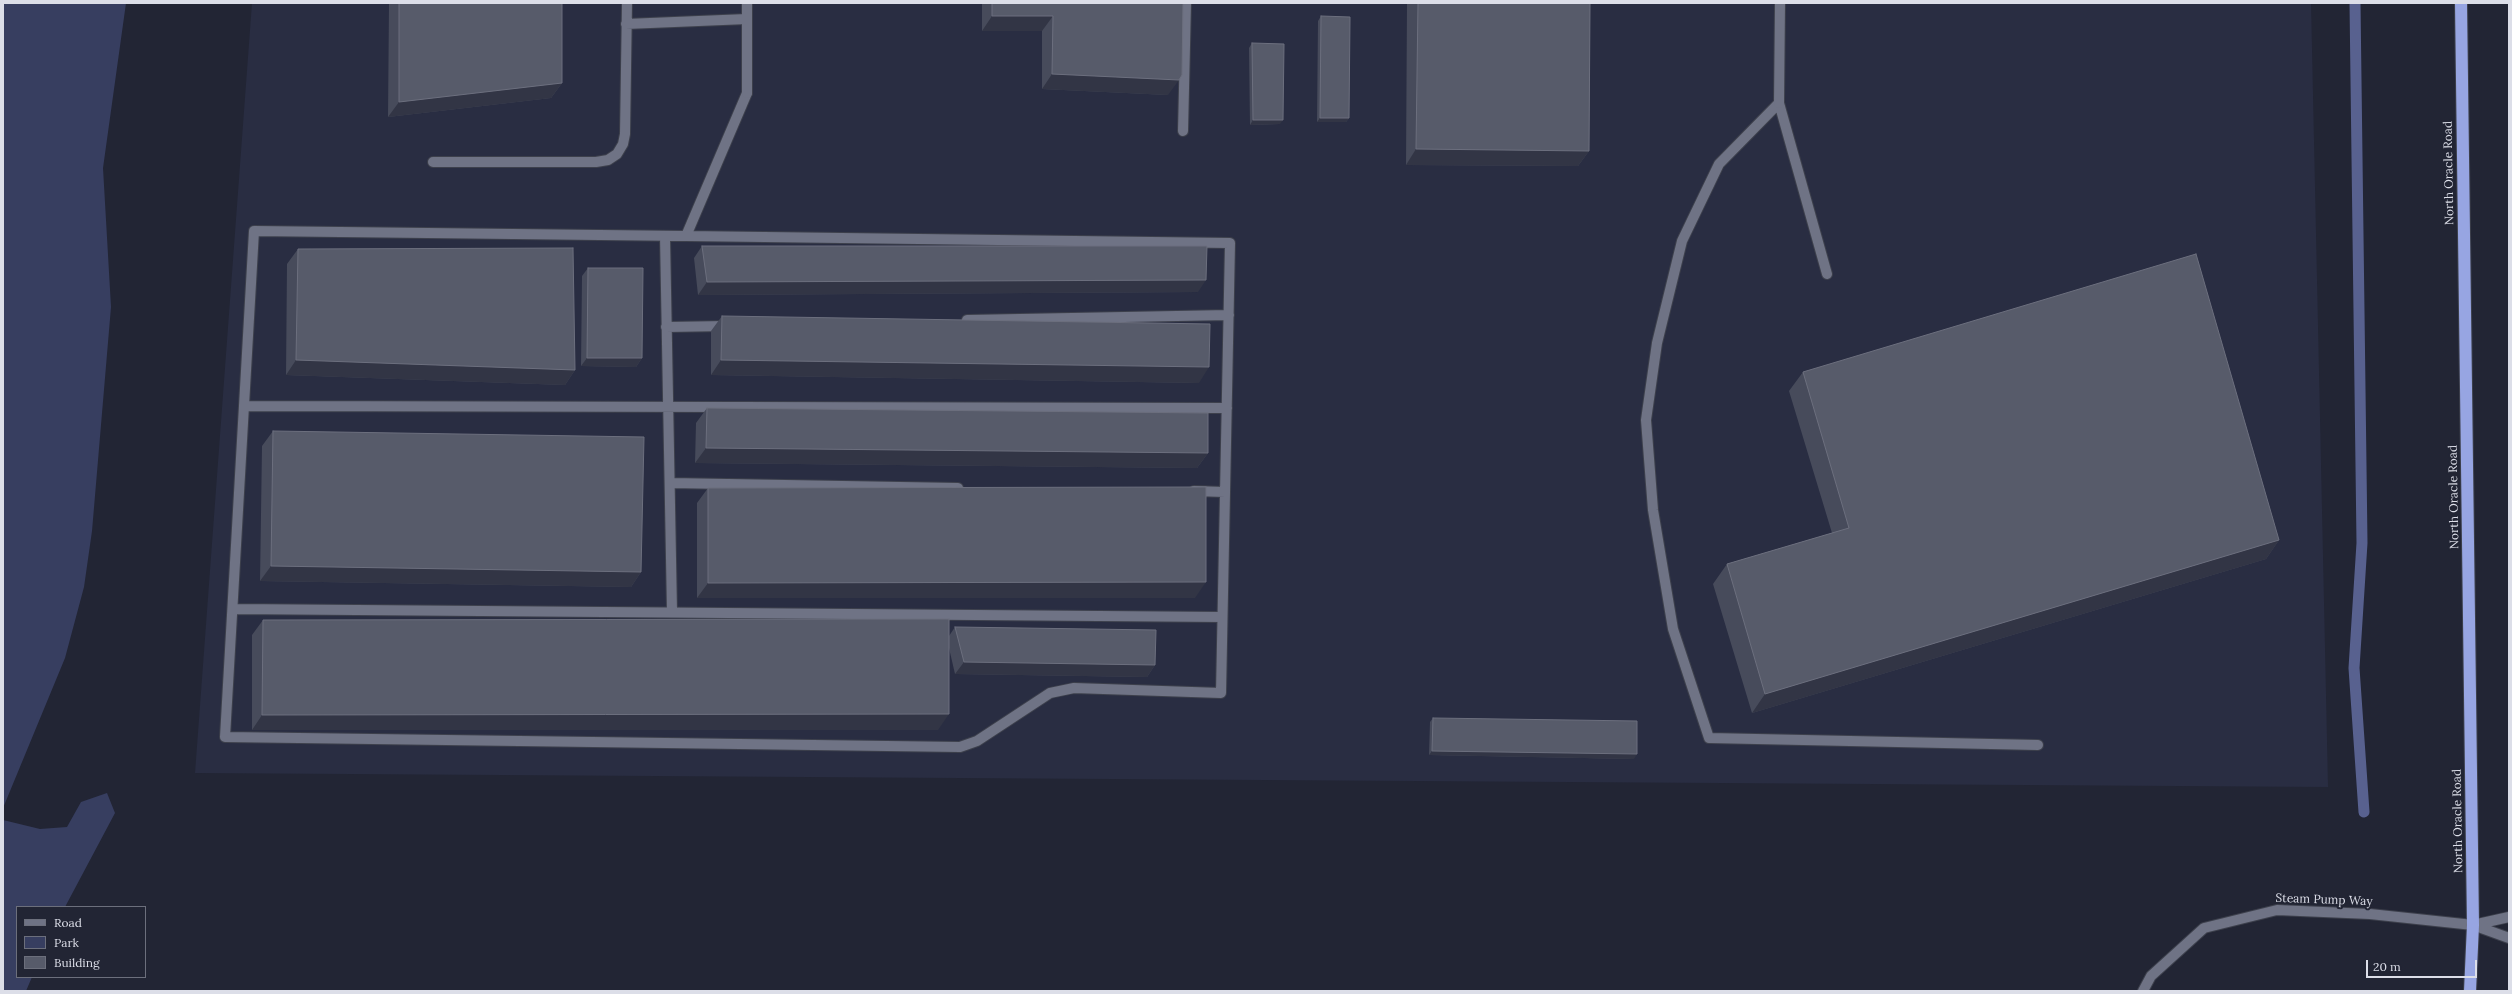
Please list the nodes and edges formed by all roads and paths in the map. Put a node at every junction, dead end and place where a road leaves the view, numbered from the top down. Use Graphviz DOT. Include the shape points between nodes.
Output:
graph roads {
  1 [pos="626,3"];
  2 [pos="747,3"];
  3 [pos="1186,3"];
  4 [pos="1780,3"];
  5 [pos="2461,3"];
  6 [pos="747,19"];
  7 [pos="626,24"];
  8 [pos="1779,103"];
  9 [pos="1183,131"];
  10 [pos="433,162"];
  11 [pos="665,236"];
  12 [pos="686,236"];
  13 [pos="1827,274"];
  14 [pos="1229,315"];
  15 [pos="960,321"];
  16 [pos="738,325"];
  17 [pos="666,327"];
  18 [pos="668,405"];
  19 [pos="244,406"];
  20 [pos="1227,408"];
  21 [pos="670,484"];
  22 [pos="971,488"];
  23 [pos="1185,491"];
  24 [pos="1225,492"];
  25 [pos="233,609"];
  26 [pos="672,612"];
  27 [pos="1222,617"];
  28 [pos="2038,745"];
  29 [pos="2509,917"];
  30 [pos="2473,925"];
  31 [pos="2509,938"];
  32 [pos="2143,991"];
  33 [pos="2470,991"];
  1 -- 7 [label="street"];
  2 -- 6 [label="street"];
  3 -- 9 [label="street"];
  4 -- 8 [label="street"];
  5 -- 30 [label="highway, North Oracle Road"];
  6 -- 7 [label="street"];
  6 -- 12 [label="street" via="747,93"];
  7 -- 10 [label="street" via="625,134 624,144 617,154 608,160 596,162"];
  8 -- 13 [label="street"];
  8 -- 28 [label="street" via="1719,164 1682,241 1657,343 1646,420 1653,510 1673,629 1709,738"];
  11 -- 12 [label="street"];
  11 -- 17 [label="street"];
  11 -- 19 [label="street" via="254,231"];
  12 -- 14 [label="street" via="1230,243"];
  14 -- 15 [label="street"];
  14 -- 20 [label="street"];
  16 -- 17 [label="street"];
  17 -- 18 [label="street"];
  18 -- 19 [label="street"];
  18 -- 20 [label="street"];
  18 -- 21 [label="street"];
  19 -- 25 [label="street"];
  20 -- 24 [label="street"];
  21 -- 22 [label="street"];
  21 -- 26 [label="street"];
  23 -- 24 [label="street"];
  24 -- 27 [label="street"];
  25 -- 26 [label="street"];
  25 -- 27 [label="street" via="225,737 960,747 977,741 1050,693 1074,688 1221,693"];
  26 -- 27 [label="street"];
  29 -- 30 [label="street, Steam Pump Way"];
  30 -- 31 [label="street"];
  30 -- 32 [label="street, Steam Pump Way" via="2370,914 2277,910 2204,928 2151,976"];
  30 -- 33 [label="highway, North Oracle Road"];
}
